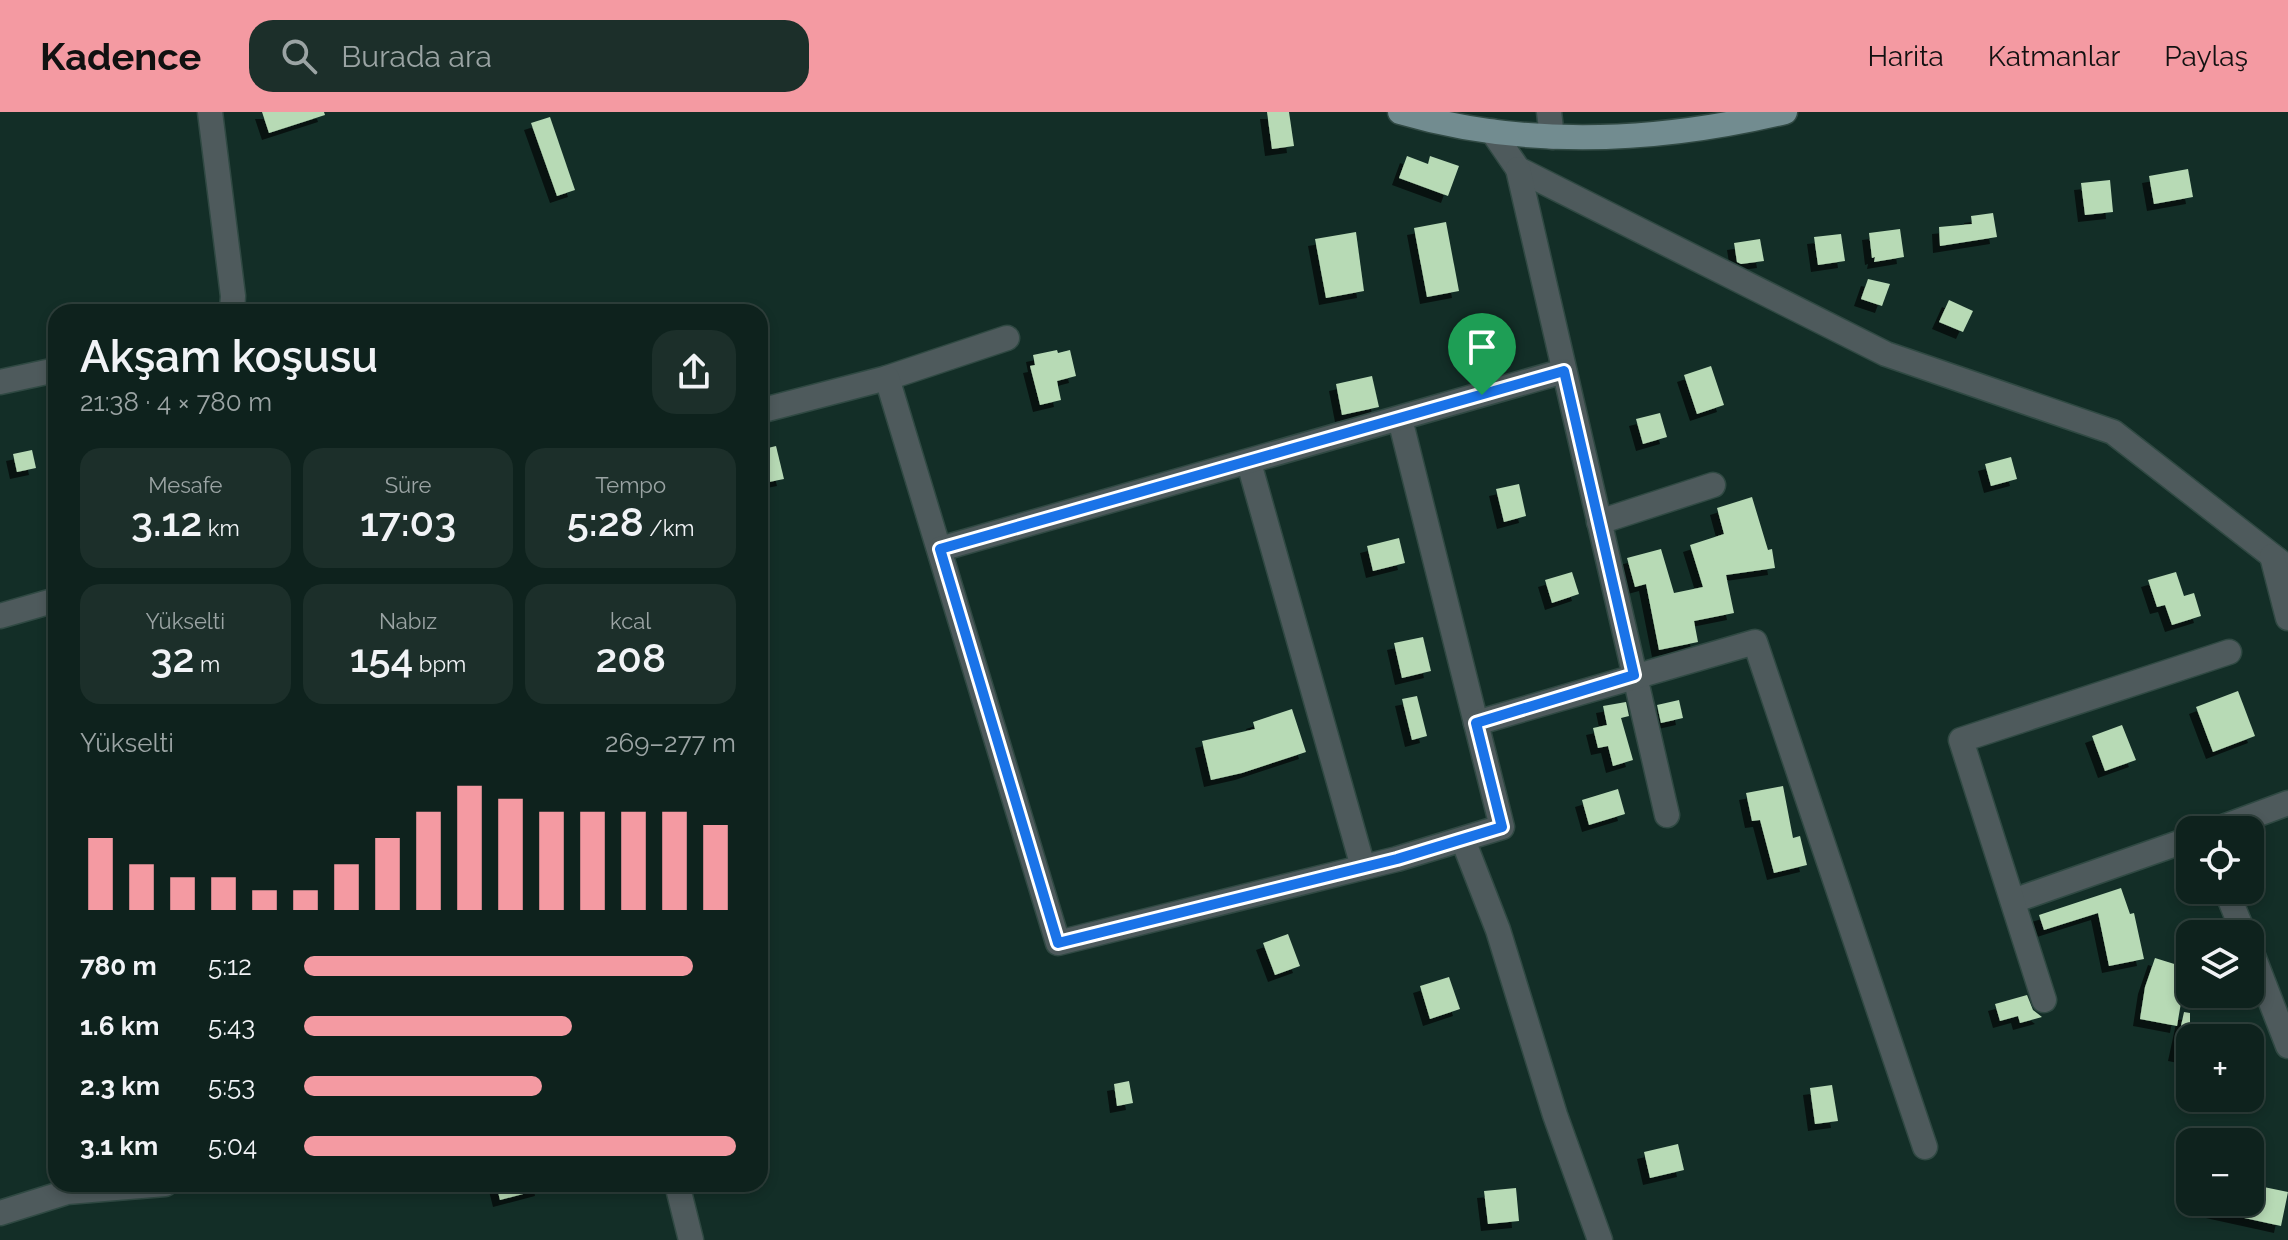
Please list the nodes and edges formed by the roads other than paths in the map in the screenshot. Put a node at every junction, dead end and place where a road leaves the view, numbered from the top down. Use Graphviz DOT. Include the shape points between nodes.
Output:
graph roads {
  1 [pos="210,112"];
  2 [pos="1400,112"];
  3 [pos="1549,112"];
  4 [pos="1785,112"];
  5 [pos="1492,131"];
  6 [pos="1552,137"];
  7 [pos="1518,169"];
  8 [pos="232,304"];
  9 [pos="1007,338"];
  10 [pos="1564,371"];
  11 [pos="48,372"];
  12 [pos="887,378"];
  13 [pos="0,382"];
  14 [pos="768,409"];
  15 [pos="1400,419"];
  16 [pos="1249,463"];
  17 [pos="1713,485"];
  18 [pos="1599,522"];
  19 [pos="940,549"];
  20 [pos="2280,562"];
  21 [pos="48,602"];
  22 [pos="0,616"];
  23 [pos="2288,618"];
  24 [pos="2229,652"];
  25 [pos="1634,675"];
  26 [pos="1476,723"];
  27 [pos="2288,803"];
  28 [pos="1667,815"];
  29 [pos="2253,816"];
  30 [pos="1463,840"];
  31 [pos="2176,844"];
  32 [pos="1363,867"];
  33 [pos="2013,901"];
  34 [pos="2264,984"];
  35 [pos="2044,1000"];
  36 [pos="2288,1046"];
  37 [pos="1925,1147"];
  38 [pos="67,1192"];
  39 [pos="679,1192"];
  40 [pos="0,1213"];
  41 [pos="691,1240"];
  42 [pos="1600,1240"];
  1 -- 8 [label="street"];
  2 -- 5 [label="main road"];
  3 -- 6 [label="street"];
  4 -- 6 [label="main road" via="1661,135"];
  5 -- 6 [label="main road"];
  5 -- 7 [label="street"];
  7 -- 10 [label="street"];
  7 -- 20 [label="street" via="1886,354 2113,432"];
  9 -- 12 [label="street"];
  10 -- 15 [label="street"];
  10 -- 18 [label="street"];
  11 -- 13 [label="street"];
  12 -- 14 [label="street"];
  12 -- 19 [label="street"];
  15 -- 16 [label="street"];
  15 -- 26 [label="street"];
  16 -- 19 [label="street"];
  16 -- 32 [label="street"];
  17 -- 18 [label="street"];
  18 -- 25 [label="street"];
  19 -- 32 [label="street" via="1058,943"];
  20 -- 23 [label="street"];
  21 -- 22 [label="street"];
  24 -- 33 [label="street" via="1961,740"];
  25 -- 26 [label="street"];
  25 -- 28 [label="street"];
  25 -- 37 [label="street" via="1755,642"];
  26 -- 30 [label="street" via="1502,827"];
  27 -- 29 [label="street"];
  30 -- 32 [label="street"];
  30 -- 42 [label="street"];
  31 -- 33 [label="street"];
  33 -- 35 [label="street"];
  34 -- 36 [label="street"];
  38 -- 40 [label="street"];
  39 -- 41 [label="street"];
}
